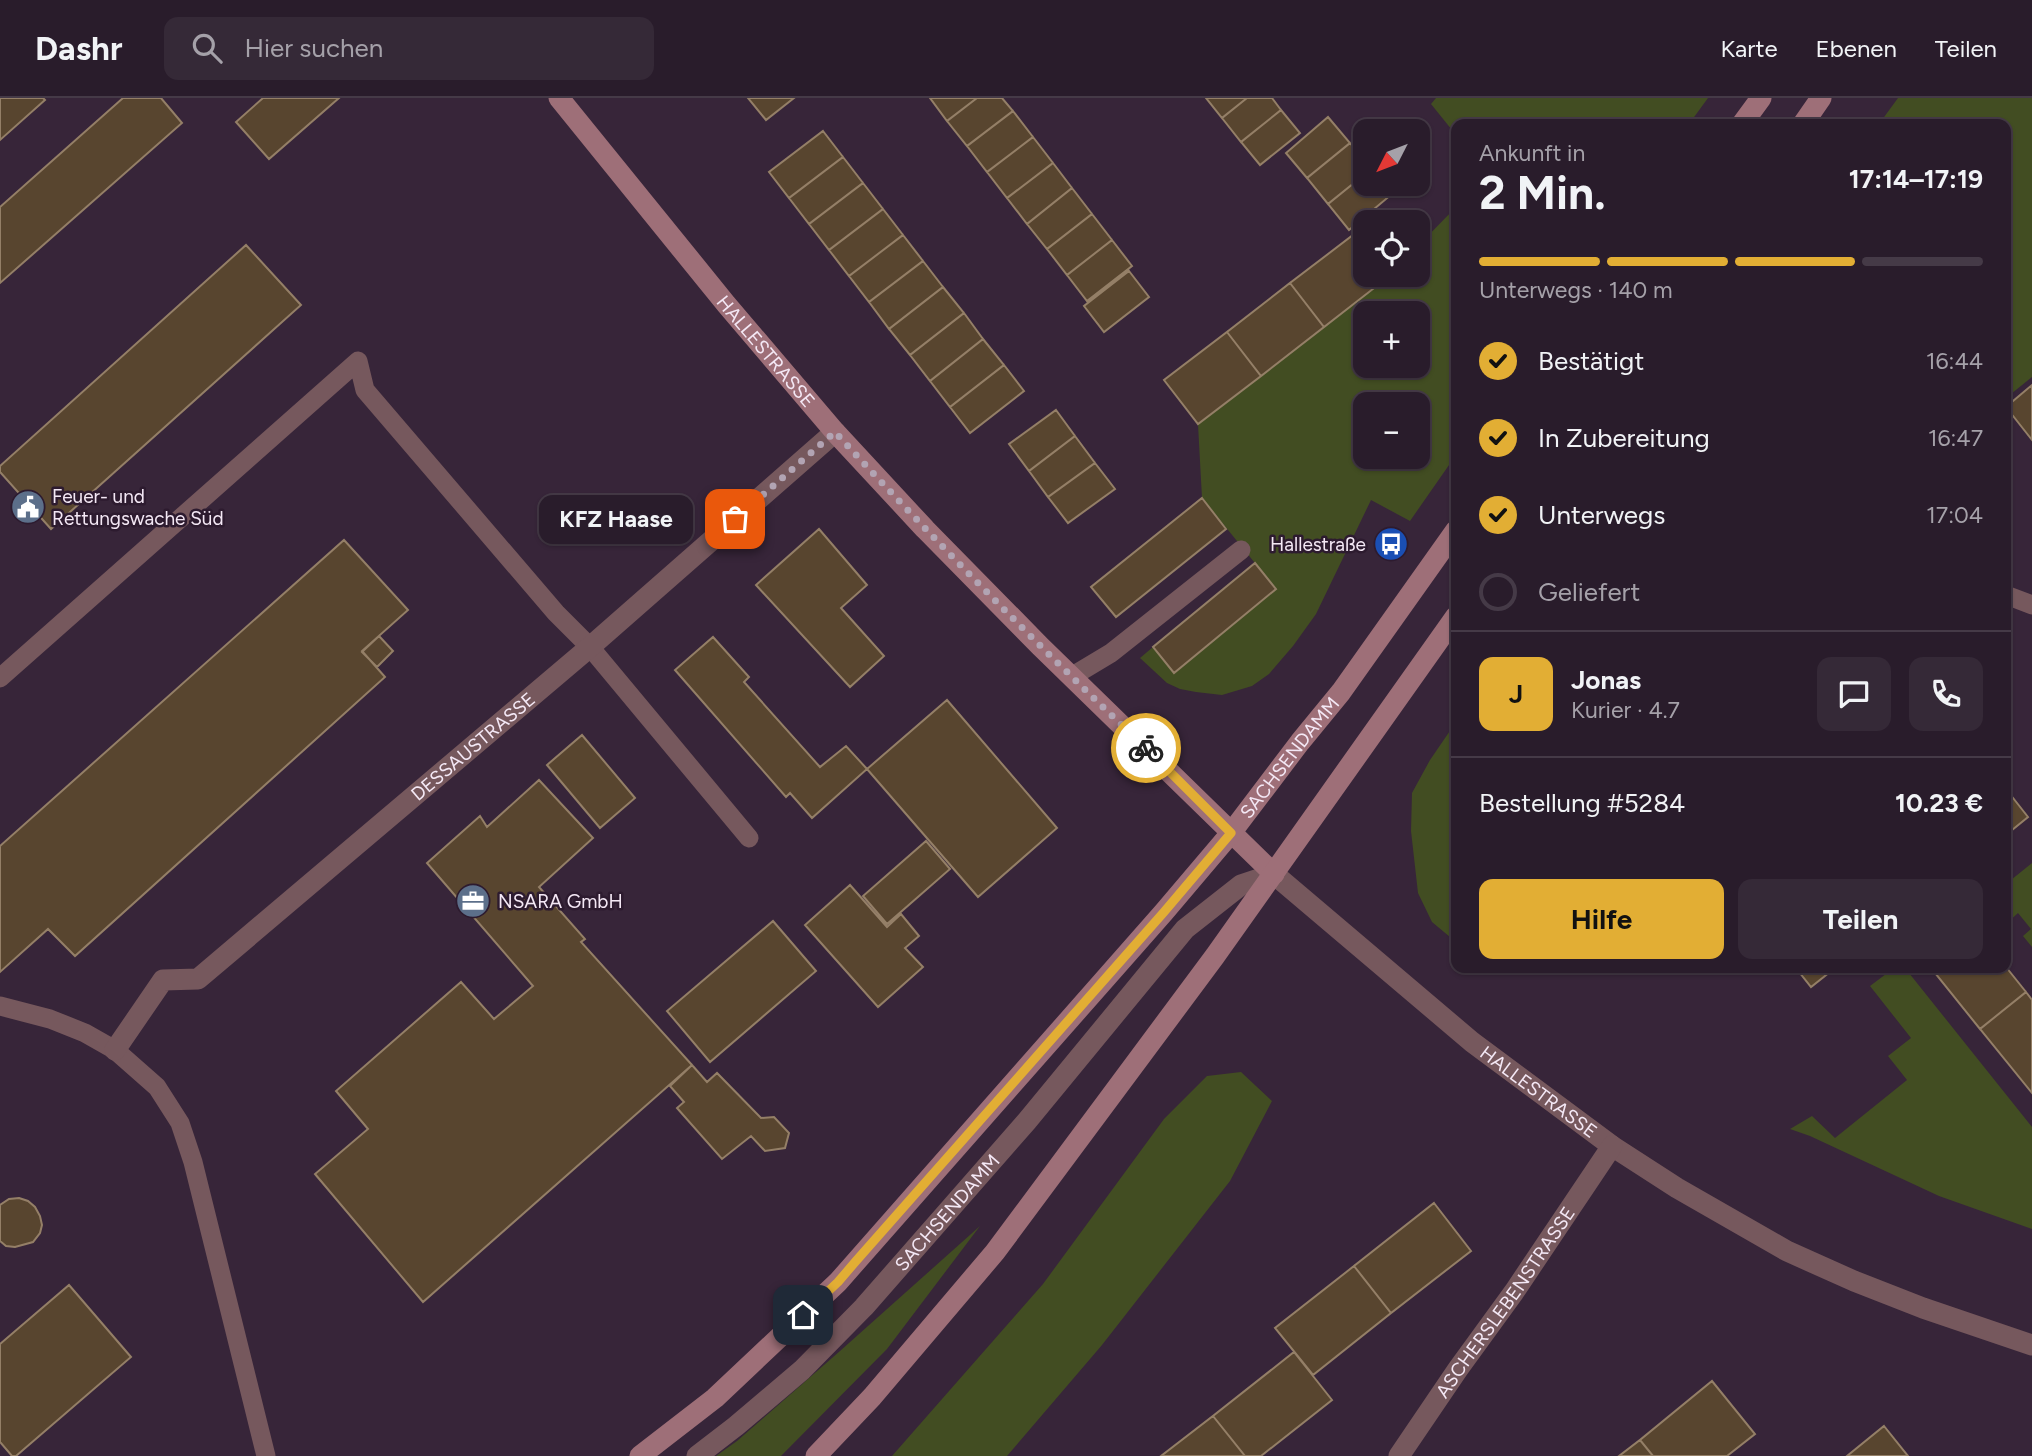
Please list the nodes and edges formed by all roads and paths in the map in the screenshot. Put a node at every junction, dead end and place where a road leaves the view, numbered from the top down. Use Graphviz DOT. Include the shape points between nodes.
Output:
graph roads {
  1 [pos="559,98"];
  2 [pos="1761,98"];
  3 [pos="1821,98"];
  4 [pos="1746,119"];
  5 [pos="1806,119"];
  6 [pos="835,432"];
  7 [pos="1451,537"];
  8 [pos="1241,550"];
  9 [pos="2011,597"];
  10 [pos="2032,604"];
  11 [pos="1451,624"];
  12 [pos="590,647"];
  13 [pos="1071,677"];
  14 [pos="0,678"];
  15 [pos="1231,833"];
  16 [pos="749,838"];
  17 [pos="1274,874"];
  18 [pos="0,1006"];
  19 [pos="115,1050"];
  20 [pos="1612,1146"];
  21 [pos="2032,1345"];
  22 [pos="266,1456"];
  23 [pos="640,1456"];
  24 [pos="697,1456"];
  25 [pos="816,1456"];
  26 [pos="1399,1456"];
  1 -- 6 [label="street, HALLESTRASSE"];
  2 -- 4 [label="street"];
  3 -- 5 [label="street"];
  6 -- 12 [label="street, DESSAUSTRASSE"];
  6 -- 13 [label="street, HALLESTRASSE"];
  7 -- 15 [label="street, SACHSENDAMM" via="1341,692"];
  8 -- 13 [label="lane" via="1111,653"];
  9 -- 10 [label="lane"];
  11 -- 17 [label="street"];
  12 -- 14 [label="lane" via="365,390 358,361"];
  12 -- 16 [label="lane"];
  12 -- 19 [label="street, DESSAUSTRASSE" via="198,979 163,980"];
  13 -- 15 [label="street, HALLESTRASSE"];
  15 -- 17 [label="street, HALLESTRASSE"];
  15 -- 23 [label="street, SACHSENDAMM" via="838,1282 715,1398"];
  17 -- 20 [label="street, HALLESTRASSE" via="1472,1042"];
  17 -- 24 [label="street, SACHSENDAMM" via="1241,885 1185,929 1027,1121 864,1307 802,1370"];
  17 -- 25 [label="street" via="995,1252"];
  18 -- 19 [label="lane" via="50,1019"];
  19 -- 22 [label="lane" via="157,1087 180,1123"];
  20 -- 21 [label="street, HALLESTRASSE" via="1787,1251 1923,1308"];
  20 -- 26 [label="street, ASCHERSLEBENSTRASSE"];
}
